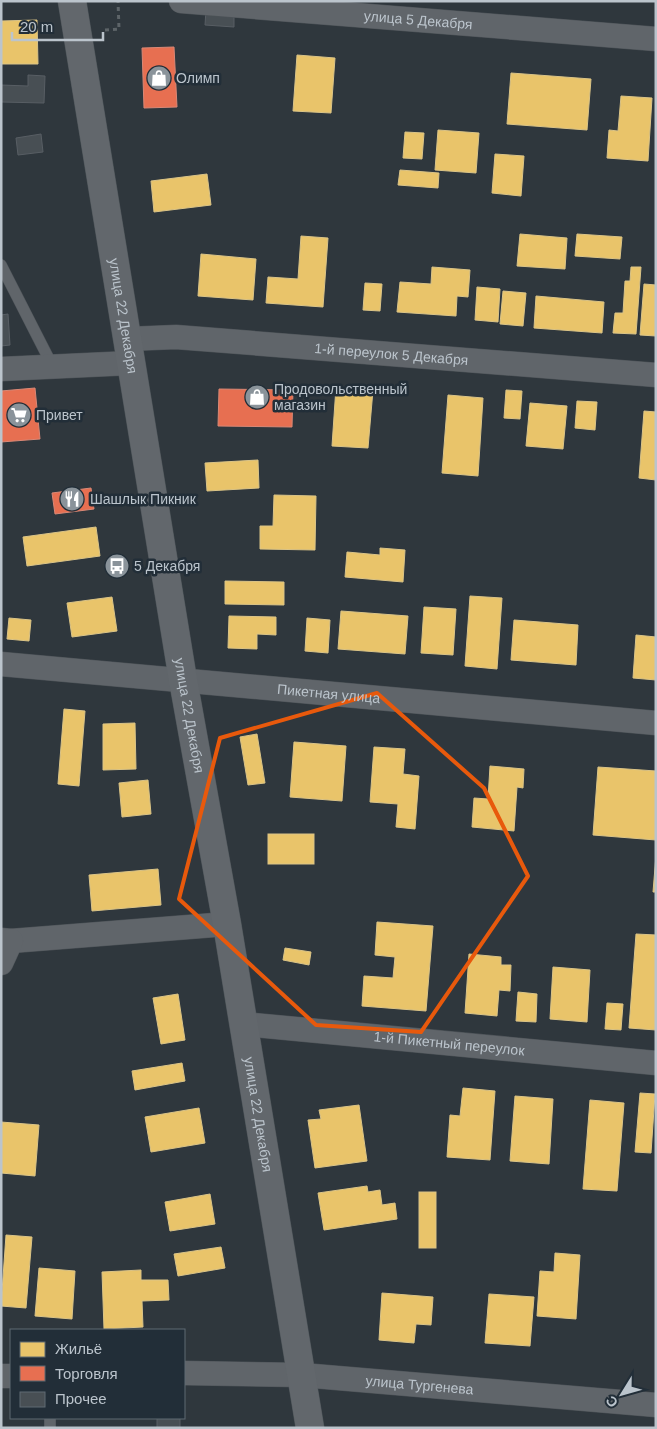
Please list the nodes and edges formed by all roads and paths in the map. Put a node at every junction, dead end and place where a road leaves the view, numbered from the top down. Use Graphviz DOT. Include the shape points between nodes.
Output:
graph roads {
  1 [pos="72,1"];
  2 [pos="118,1"];
  3 [pos="180,1"];
  4 [pos="119,29"];
  5 [pos="656,39"];
  6 [pos="1,265"];
  7 [pos="129,351"];
  8 [pos="53,367"];
  9 [pos="1,369"];
  10 [pos="656,375"];
  11 [pos="1,664"];
  12 [pos="182,680"];
  13 [pos="656,723"];
  14 [pos="227,924"];
  15 [pos="6,940"];
  16 [pos="1,963"];
  17 [pos="244,1024"];
  18 [pos="656,1062"];
  19 [pos="185,1373"];
  20 [pos="302,1375"];
  21 [pos="656,1406"];
  22 [pos="310,1428"];
  1 -- 7 [label="main road, улица 22 Декабря"];
  2 -- 4 [label="path"];
  3 -- 5 [label="street, улица 5 Декабря"];
  6 -- 8 [label="lane"];
  7 -- 8 [label="street, 1-й переулок 5 Декабря"];
  7 -- 10 [label="street, 1-й переулок 5 Декабря" via="176,337"];
  7 -- 12 [label="main road, улица 22 Декабря"];
  8 -- 9 [label="street, 1-й переулок 5 Декабря"];
  11 -- 12 [label="street, Пикетная улица"];
  12 -- 13 [label="street, Пикетная улица"];
  12 -- 14 [label="main road, улица 22 Декабря"];
  14 -- 15 [label="street"];
  14 -- 17 [label="main road, улица 22 Декабря"];
  15 -- 16 [label="street"];
  17 -- 18 [label="street, 1-й Пикетный переулок"];
  17 -- 20 [label="main road, улица 22 Декабря"];
  19 -- 20 [label="street, улица Тургенева"];
  20 -- 21 [label="street, улица Тургенева"];
  20 -- 22 [label="main road, улица 22 Декабря"];
}
